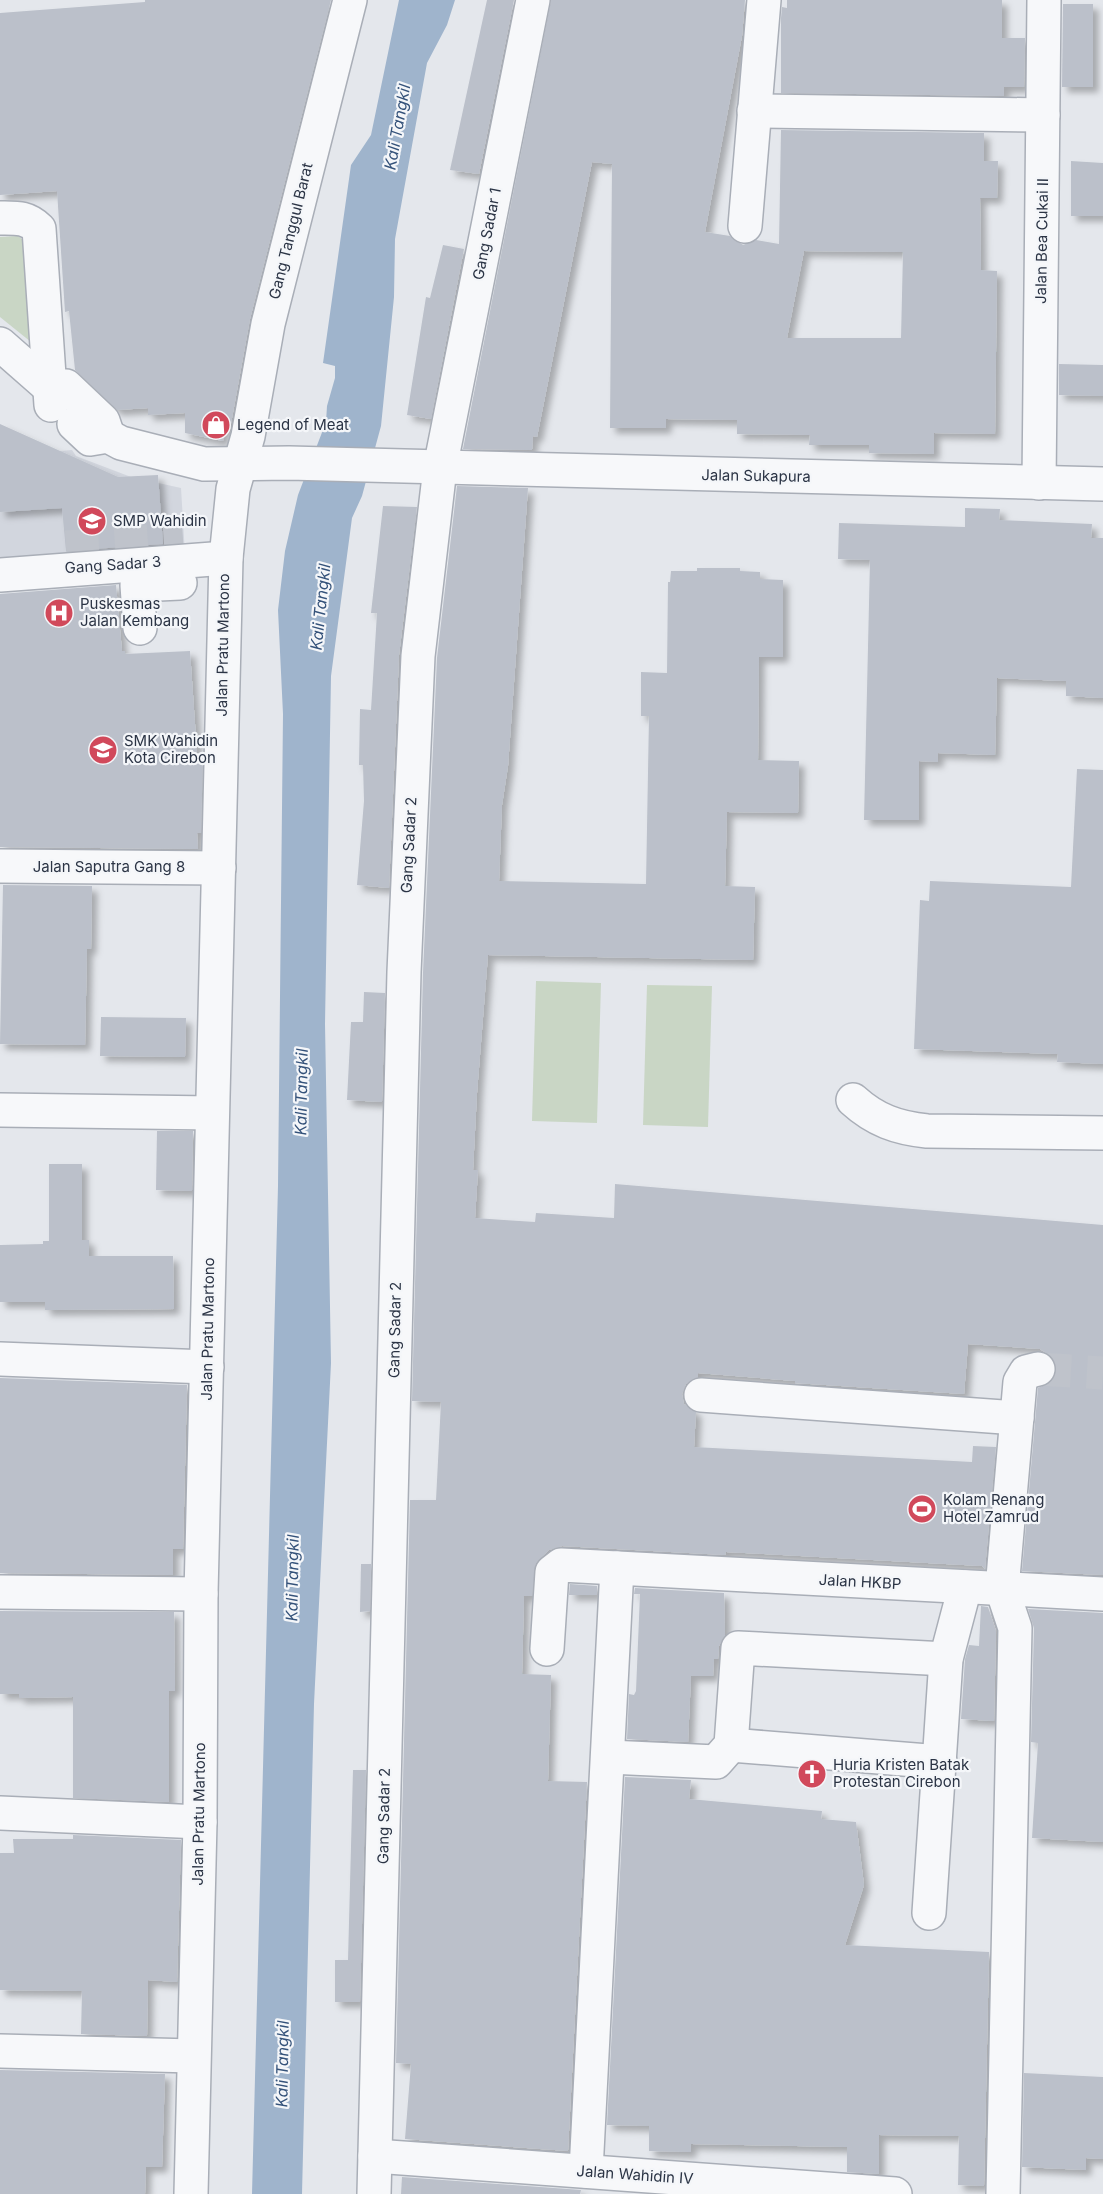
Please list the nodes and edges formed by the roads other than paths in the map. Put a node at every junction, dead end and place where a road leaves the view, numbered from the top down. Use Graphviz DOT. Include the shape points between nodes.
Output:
graph roads {
  1 [pos="350,0"];
  2 [pos="533,0"];
  3 [pos="764,0"];
  4 [pos="1044,0"];
  5 [pos="754,111"];
  6 [pos="1043,115"];
  7 [pos="0,218"];
  8 [pos="745,226"];
  9 [pos="0,344"];
  10 [pos="58,405"];
  11 [pos="108,436"];
  12 [pos="240,464"];
  13 [pos="425,467"];
  14 [pos="1039,483"];
  15 [pos="1103,484"];
  16 [pos="183,539"];
  17 [pos="66,547"];
  18 [pos="0,551"];
  19 [pos="226,558"];
  20 [pos="0,575"];
  21 [pos="140,628"];
  22 [pos="0,866"];
  23 [pos="219,868"];
  24 [pos="853,1100"];
  25 [pos="0,1110"];
  26 [pos="213,1113"];
  27 [pos="1103,1133"];
  28 [pos="0,1359"];
  29 [pos="207,1367"];
  30 [pos="1038,1368"];
  31 [pos="701,1395"];
  32 [pos="1017,1418"];
  33 [pos="617,1568"];
  34 [pos="964,1587"];
  35 [pos="1002,1589"];
  36 [pos="0,1592"];
  37 [pos="201,1594"];
  38 [pos="1103,1594"];
  39 [pos="547,1649"];
  40 [pos="946,1659"];
  41 [pos="731,1745"];
  42 [pos="609,1757"];
  43 [pos="940,1762"];
  44 [pos="0,1813"];
  45 [pos="200,1822"];
  46 [pos="929,1913"];
  47 [pos="0,2051"];
  48 [pos="193,2056"];
  49 [pos="375,2156"];
  50 [pos="586,2171"];
  51 [pos="191,2194"];
  52 [pos="374,2194"];
  53 [pos="895,2194"];
  54 [pos="1003,2194"];
  1 -- 12 [label="street, Gang Tanggul Barat" via="268,324"];
  2 -- 13 [label="street, Gang Sadar 1"];
  3 -- 5 [label="street"];
  4 -- 6 [label="street, Jalan Bea Cukai II"];
  5 -- 6 [label="street"];
  5 -- 8 [label="street"];
  6 -- 14 [label="street, Jalan Bea Cukai II"];
  7 -- 10 [label="street" via="21,218 39,230"];
  9 -- 10 [label="street"];
  10 -- 11 [label="street, Jalan Sukapura" via="90,439"];
  10 -- 11 [label="street" via="66,386 103,421"];
  11 -- 12 [label="street, Jalan Sukapura" via="171,457 204,464"];
  12 -- 13 [label="street, Jalan Sukapura"];
  12 -- 19 [label="street, Jalan Pratu Martono" via="233,489"];
  13 -- 14 [label="street, Jalan Sukapura"];
  13 -- 49 [label="street, Gang Sadar 2" via="404,960"];
  14 -- 15 [label="street, Jalan Sukapura"];
  16 -- 19 [label="street"];
  17 -- 18 [label="street"];
  19 -- 20 [label="street, Gang Sadar 3"];
  19 -- 21 [label="street" via="137,585"];
  19 -- 23 [label="street, Jalan Pratu Martono"];
  22 -- 23 [label="street, Jalan Saputra Gang 8"];
  23 -- 26 [label="street, Jalan Pratu Martono"];
  24 -- 27 [label="street" via="869,1115 900,1128"];
  25 -- 26 [label="street"];
  26 -- 29 [label="street, Jalan Pratu Martono"];
  28 -- 29 [label="street"];
  29 -- 37 [label="street, Jalan Pratu Martono"];
  30 -- 32 [label="street" via="1022,1376"];
  31 -- 32 [label="street"];
  32 -- 35 [label="street"];
  33 -- 34 [label="street, Jalan HKBP"];
  33 -- 39 [label="street, Jalan HKBP" via="561,1565 552,1572"];
  33 -- 42 [label="street"];
  34 -- 35 [label="street, Jalan HKBP"];
  34 -- 40 [label="street"];
  35 -- 38 [label="street, Jalan HKBP"];
  35 -- 54 [label="street" via="1015,1628"];
  36 -- 37 [label="street"];
  37 -- 45 [label="street, Jalan Pratu Martono"];
  40 -- 41 [label="street" via="738,1648"];
  40 -- 43 [label="street"];
  41 -- 42 [label="street" via="716,1762 710,1763"];
  41 -- 43 [label="street"];
  42 -- 50 [label="street"];
  43 -- 46 [label="street"];
  44 -- 45 [label="street"];
  45 -- 48 [label="street, Jalan Pratu Martono"];
  47 -- 48 [label="street"];
  48 -- 51 [label="street, Jalan Pratu Martono"];
  49 -- 50 [label="street, Jalan Wahidin IV"];
  49 -- 52 [label="street, Gang Sadar 2"];
  50 -- 53 [label="street, Jalan Wahidin IV"];
}
